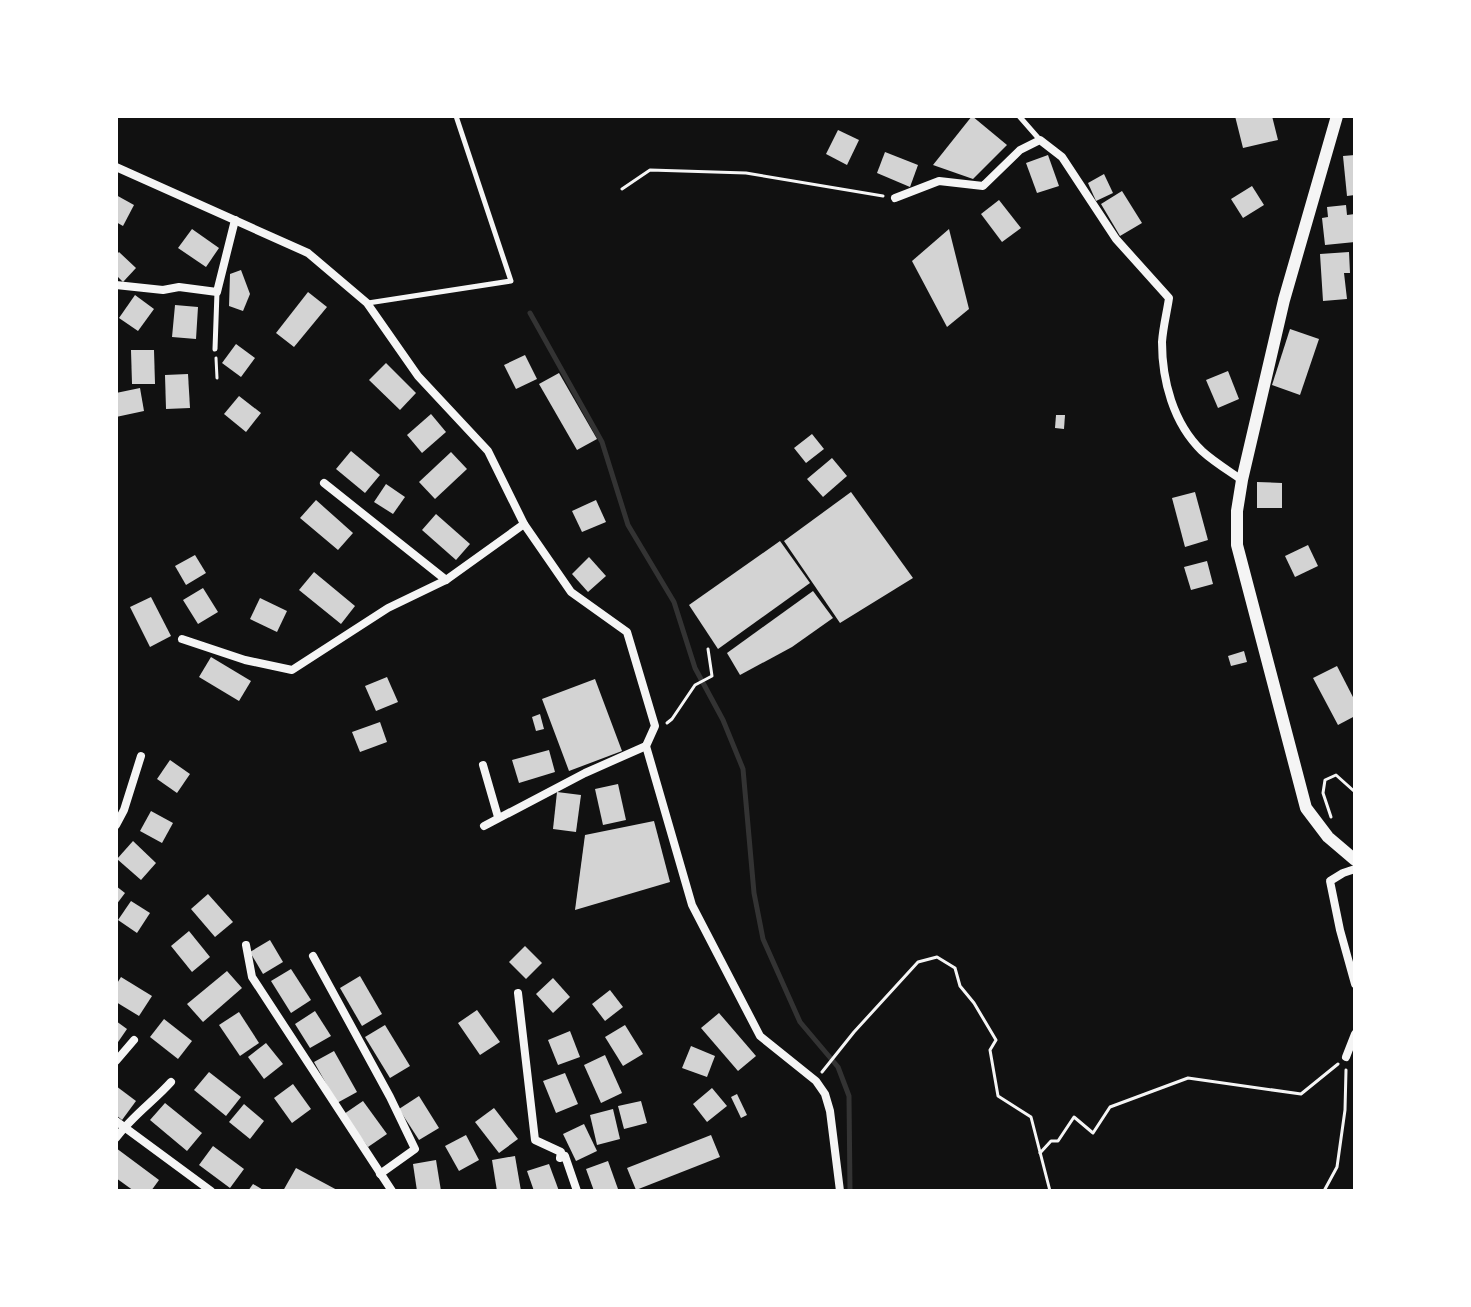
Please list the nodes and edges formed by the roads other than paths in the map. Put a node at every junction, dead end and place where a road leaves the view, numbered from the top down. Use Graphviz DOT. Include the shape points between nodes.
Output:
graph roads {
  1 [pos="456,116"];
  2 [pos="1019,116"];
  3 [pos="1337,116"];
  4 [pos="1040,140"];
  5 [pos="116,167"];
  6 [pos="895,198"];
  7 [pos="235,220"];
  8 [pos="116,285"];
  9 [pos="217,292"];
  10 [pos="367,303"];
  11 [pos="215,349"];
  12 [pos="1242,480"];
  13 [pos="324,483"];
  14 [pos="524,524"];
  15 [pos="446,580"];
  16 [pos="182,639"];
  17 [pos="646,746"];
  18 [pos="141,756"];
  19 [pos="483,765"];
  20 [pos="498,817"];
  21 [pos="116,825"];
  22 [pos="484,826"];
  23 [pos="1355,860"];
  24 [pos="1355,869"];
  25 [pos="246,945"];
  26 [pos="313,956"];
  27 [pos="1355,984"];
  28 [pos="518,993"];
  29 [pos="1355,1034"];
  30 [pos="134,1040"];
  31 [pos="1346,1057"];
  32 [pos="116,1061"];
  33 [pos="171,1082"];
  34 [pos="120,1124"];
  35 [pos="116,1138"];
  36 [pos="380,1174"];
  37 [pos="211,1191"];
  38 [pos="392,1191"];
  39 [pos="577,1191"];
  40 [pos="840,1191"];
  1 -- 10 [label="lane" via="511,281"];
  2 -- 4 [label="lane"];
  3 -- 12 [label="street" via="1284,300"];
  4 -- 6 [label="street" via="1020,150 983,186 939,181"];
  4 -- 12 [label="street" via="1062,157 1116,239 1169,298 1162,341 1172,404 1200,449"];
  5 -- 7 [label="street"];
  7 -- 9 [label="street"];
  7 -- 10 [label="street" via="308,253"];
  8 -- 9 [label="street"];
  9 -- 11 [label="lane"];
  10 -- 14 [label="street" via="418,376 488,451"];
  12 -- 23 [label="street" via="1237,545 1306,808"];
  13 -- 15 [label="street"];
  14 -- 15 [label="street"];
  14 -- 17 [label="street" via="571,592 627,632 655,726"];
  15 -- 16 [label="street" via="388,608 292,670"];
  17 -- 20 [label="street"];
  17 -- 40 [label="street" via="692,905 739,997 760,1036 825,1094"];
  18 -- 21 [label="street"];
  19 -- 20 [label="street"];
  20 -- 22 [label="street"];
  24 -- 27 [label="street" via="1330,881"];
  25 -- 36 [label="street" via="252,977"];
  26 -- 36 [label="street" via="415,1149"];
  28 -- 39 [label="street" via="535,1140 561,1152 560,1158 565,1156"];
  29 -- 31 [label="street"];
  30 -- 32 [label="street"];
  33 -- 34 [label="street"];
  34 -- 35 [label="street"];
  34 -- 37 [label="street"];
  36 -- 38 [label="street"];
}
